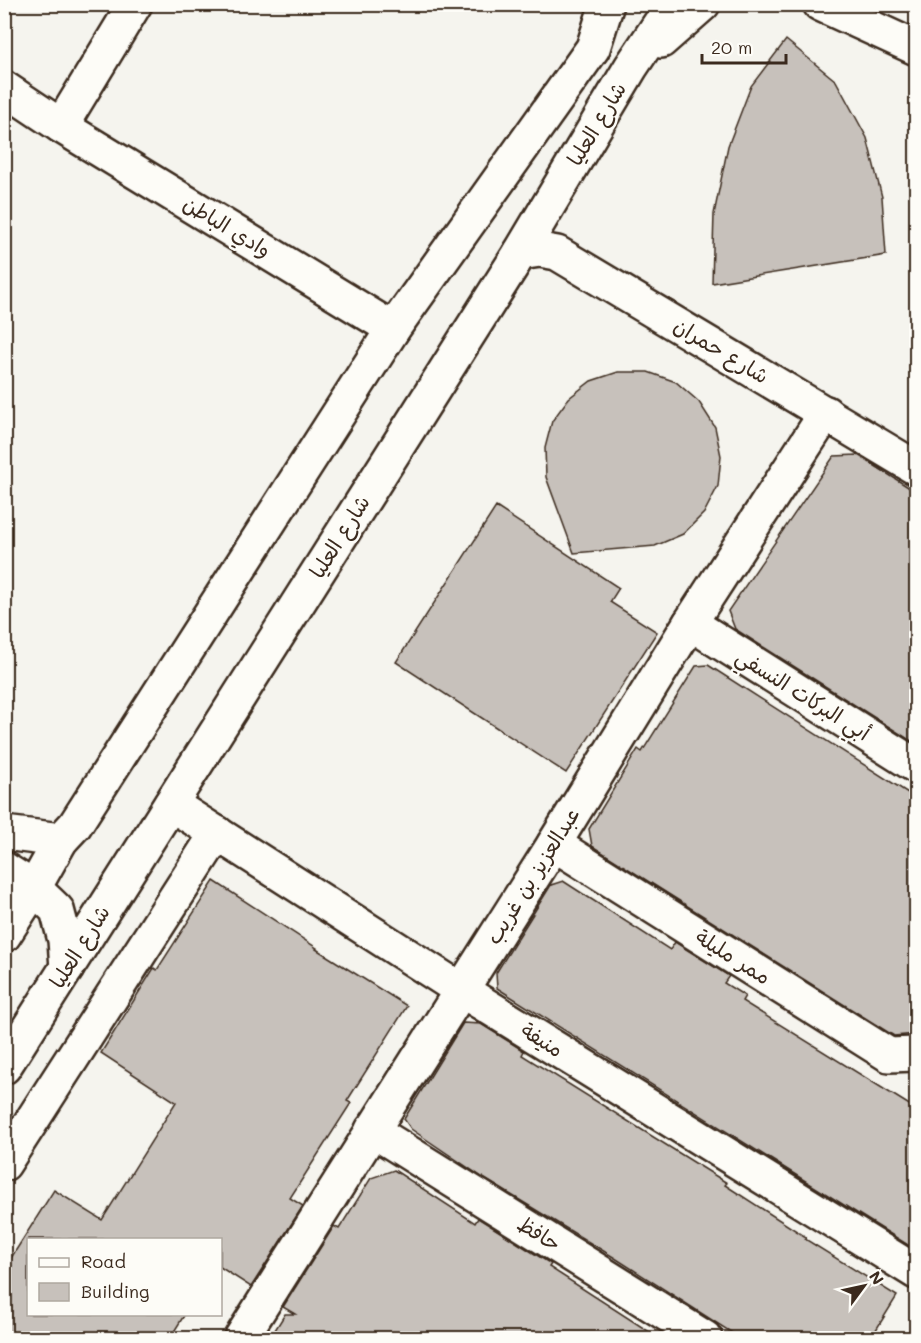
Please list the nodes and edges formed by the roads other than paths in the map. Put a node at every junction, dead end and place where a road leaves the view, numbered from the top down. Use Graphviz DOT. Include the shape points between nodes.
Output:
graph roads {
  1 [pos="135,4"];
  2 [pos="593,4"];
  3 [pos="607,4"];
  4 [pos="673,4"];
  5 [pos="703,4"];
  6 [pos="820,4"];
  7 [pos="849,4"];
  8 [pos="875,4"];
  9 [pos="916,38"];
  10 [pos="916,43"];
  11 [pos="593,48"];
  12 [pos="916,48"];
  13 [pos="631,67"];
  14 [pos="4,88"];
  15 [pos="62,126"];
  16 [pos="520,253"];
  17 [pos="393,329"];
  18 [pos="826,413"];
  19 [pos="916,468"];
  20 [pos="690,623"];
  21 [pos="916,766"];
  22 [pos="171,804"];
  23 [pos="4,833"];
  24 [pos="217,833"];
  25 [pos="61,840"];
  26 [pos="554,844"];
  27 [pos="4,869"];
  28 [pos="34,888"];
  29 [pos="4,935"];
  30 [pos="67,968"];
  31 [pos="461,990"];
  32 [pos="916,1054"];
  33 [pos="4,1067"];
  34 [pos="372,1130"];
  35 [pos="4,1164"];
  36 [pos="916,1272"];
  37 [pos="241,1338"];
  38 [pos="705,1338"];
  1 -- 15 [label="street"];
  2 -- 11 [label="street"];
  3 -- 11 [label="street"];
  4 -- 13 [label="street, شارع العليا"];
  5 -- 13 [label="street"];
  6 -- 12 [label="street"];
  7 -- 10 [label="street"];
  8 -- 9 [label="street" via="887,18"];
  11 -- 17 [label="street"];
  13 -- 16 [label="street, شارع العليا"];
  14 -- 15 [label="street, وادي الباطن"];
  15 -- 17 [label="street, وادي الباطن"];
  16 -- 18 [label="street, شارع حمران" via="557,253"];
  16 -- 22 [label="street, شارع العليا"];
  17 -- 25 [label="street" via="75,825"];
  18 -- 19 [label="street, شارع حمران"];
  18 -- 20 [label="street, عبدالعزيز بن غريب"];
  20 -- 21 [label="street, أبي البركات النسفي"];
  20 -- 26 [label="street, عبدالعزيز بن غريب"];
  22 -- 24 [label="street, منيفة"];
  22 -- 30 [label="street, شارع العليا"];
  23 -- 25 [label="street"];
  24 -- 31 [label="street, منيفة"];
  24 -- 35 [label="street"];
  25 -- 28 [label="street"];
  26 -- 31 [label="street, عبدالعزيز بن غريب"];
  26 -- 32 [label="street, ممر مليلة" via="889,1055"];
  27 -- 28 [label="street"];
  28 -- 29 [label="street"];
  28 -- 30 [label="street" via="57,910"];
  30 -- 33 [label="street, شارع العليا"];
  31 -- 34 [label="street, عبدالعزيز بن غريب"];
  31 -- 36 [label="street, منيفة"];
  34 -- 37 [label="street, عبدالعزيز بن غريب"];
  34 -- 38 [label="street, حافظ"];
}
